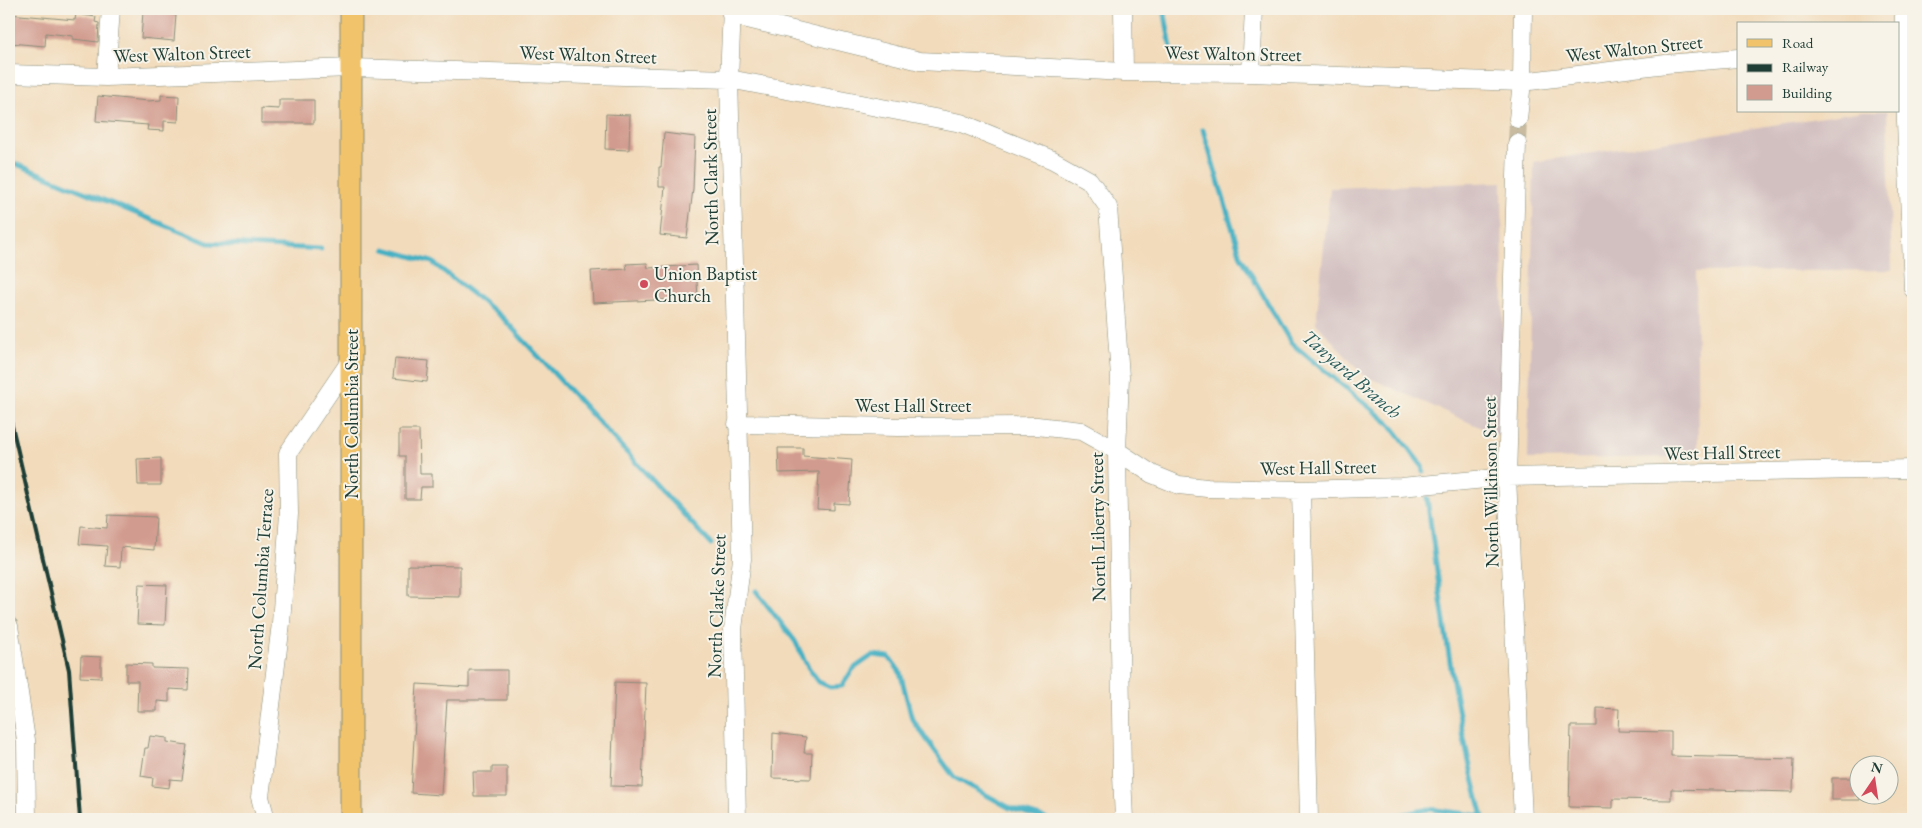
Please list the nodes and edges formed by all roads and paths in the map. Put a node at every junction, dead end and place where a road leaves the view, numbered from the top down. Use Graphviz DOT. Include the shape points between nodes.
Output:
graph roads {
  1 [pos="111,9"];
  2 [pos="351,9"];
  3 [pos="1123,9"];
  4 [pos="1254,9"];
  5 [pos="1523,9"];
  6 [pos="1904,9"];
  7 [pos="732,12"];
  8 [pos="1901,45"];
  9 [pos="1737,58"];
  10 [pos="351,68"];
  11 [pos="1124,72"];
  12 [pos="1251,73"];
  13 [pos="9,74"];
  14 [pos="106,77"];
  15 [pos="729,79"];
  16 [pos="1522,82"];
  17 [pos="1909,90"];
  18 [pos="1518,120"];
  19 [pos="1517,143"];
  20 [pos="1111,234"];
  21 [pos="1913,290"];
  22 [pos="351,360"];
  23 [pos="737,424"];
  24 [pos="1118,451"];
  25 [pos="1913,469"];
  26 [pos="1508,477"];
  27 [pos="1301,490"];
  28 [pos="9,626"];
  29 [pos="27,819"];
  30 [pos="266,819"];
  31 [pos="350,819"];
  32 [pos="737,819"];
  33 [pos="1124,819"];
  34 [pos="1309,819"];
  35 [pos="1523,819"];
  1 -- 14 [label="street"];
  2 -- 10 [label="main road, North Columbia Street"];
  3 -- 11 [label="street"];
  4 -- 12 [label="street"];
  5 -- 16 [label="street"];
  6 -- 8 [label="street"];
  7 -- 11 [label="street, West Walton Street" via="920,61"];
  7 -- 15 [label="street"];
  8 -- 17 [label="street"];
  9 -- 16 [label="street, West Walton Street"];
  10 -- 14 [label="street, West Walton Street"];
  10 -- 15 [label="street, West Walton Street"];
  10 -- 22 [label="main road, North Columbia Street"];
  11 -- 12 [label="street, West Walton Street"];
  12 -- 16 [label="street, West Walton Street"];
  13 -- 14 [label="street, West Walton Street"];
  15 -- 20 [label="street, West Walton Street" via="961,123 1053,160 1089,180 1108,207"];
  15 -- 23 [label="street, North Clark Street"];
  16 -- 18 [label="street"];
  17 -- 21 [label="street"];
  19 -- 26 [label="street, North Wilkinson Street"];
  20 -- 24 [label="street, North Liberty Street" via="1120,377"];
  22 -- 30 [label="street, North Columbia Terrace" via="288,453 289,514 282,613 260,797"];
  22 -- 31 [label="main road, North Columbia Street"];
  23 -- 24 [label="street, West Hall Street" via="1037,426 1081,431"];
  23 -- 32 [label="street, North Clarke Street" via="742,560 733,629"];
  24 -- 27 [label="street, West Hall Street" via="1152,474 1179,485"];
  24 -- 33 [label="street, North Liberty Street"];
  25 -- 26 [label="street, West Hall Street"];
  26 -- 27 [label="street, West Hall Street" via="1401,487"];
  26 -- 35 [label="street, North Wilkinson Street"];
  27 -- 34 [label="street"];
  28 -- 29 [label="street" via="26,740"];
}
